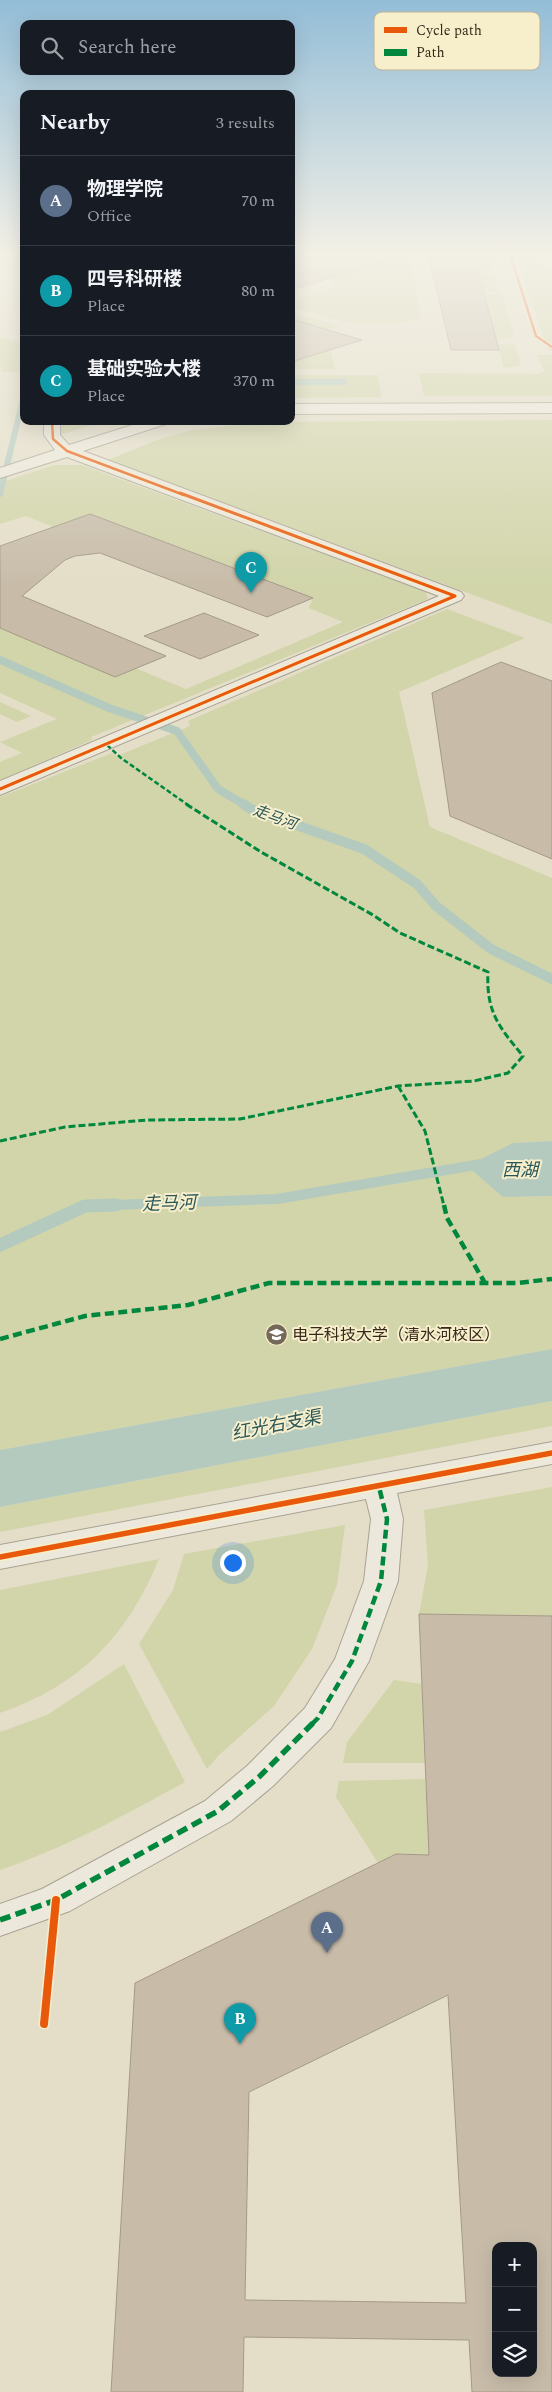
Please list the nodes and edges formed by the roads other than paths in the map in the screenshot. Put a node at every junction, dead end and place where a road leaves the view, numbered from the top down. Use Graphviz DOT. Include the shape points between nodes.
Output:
graph roads {
  1 [pos="552,408"];
  2 [pos="295,409"];
  3 [pos="51,425"];
  4 [pos="148,425"];
  5 [pos="67,451"];
  6 [pos="0,473"];
  7 [pos="0,789"];
  8 [pos="552,1453"];
  9 [pos="379,1487"];
  10 [pos="0,1557"];
  11 [pos="0,1920"];
  1 -- 2 [label="street"];
  3 -- 5 [label="street" via="53,442"];
  4 -- 5 [label="street"];
  5 -- 6 [label="street"];
  5 -- 7 [label="street" via="455,596"];
  8 -- 9 [label="street"];
  9 -- 10 [label="street"];
  9 -- 11 [label="street" via="387,1519 381,1581 352,1661 318,1718 260,1776 218,1811 56,1900"];
}
